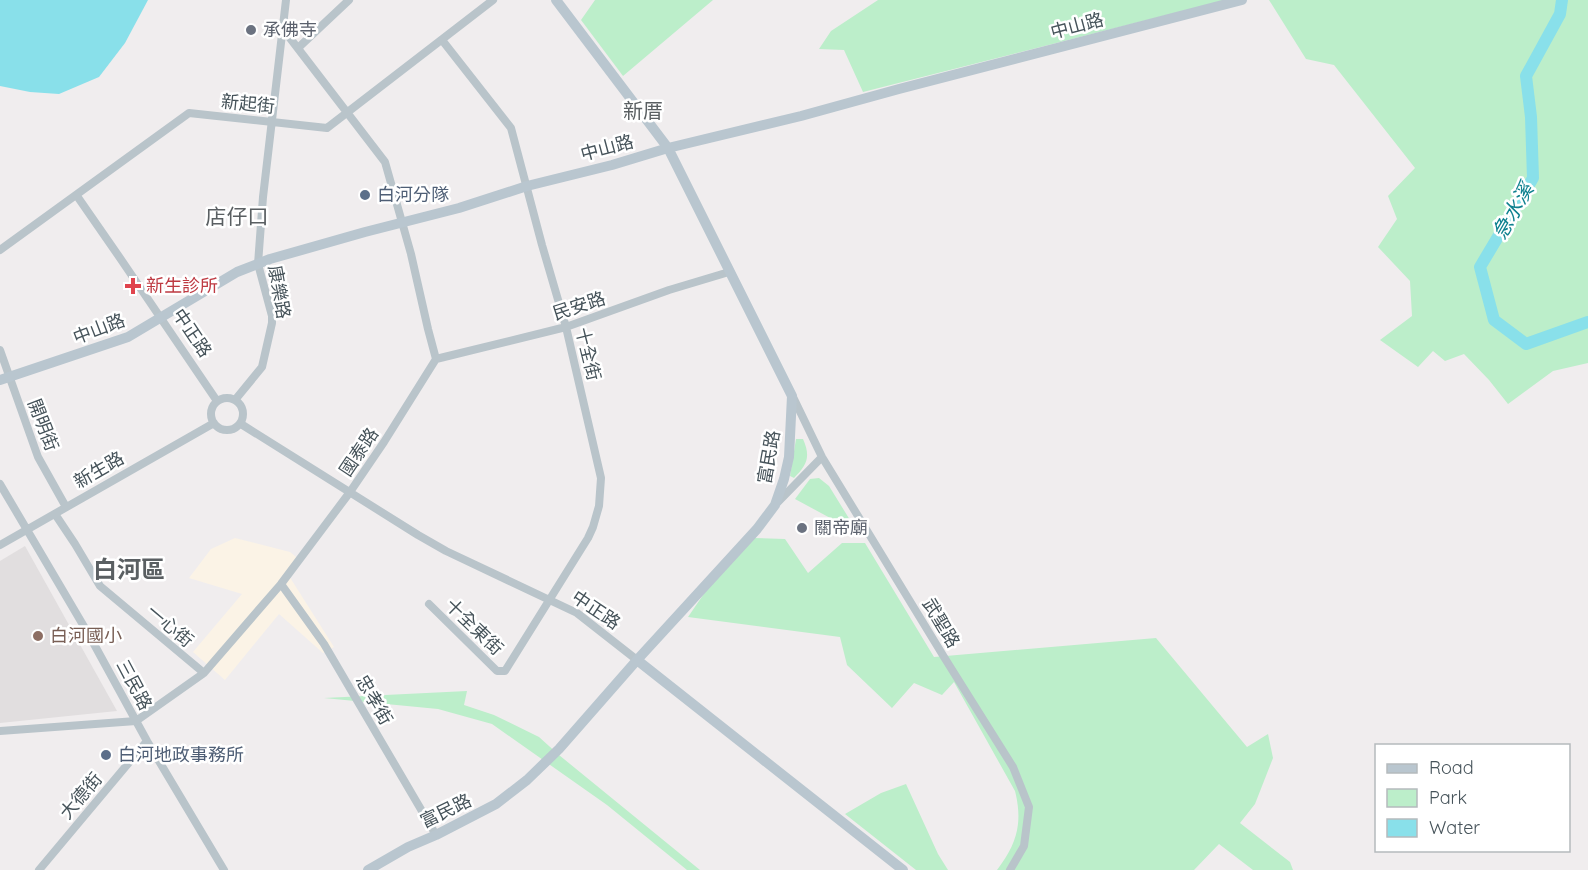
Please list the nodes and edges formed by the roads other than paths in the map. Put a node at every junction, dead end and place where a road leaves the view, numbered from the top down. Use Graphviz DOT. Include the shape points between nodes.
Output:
graph roads {
  1 [pos="286,0"];
  2 [pos="349,0"];
  3 [pos="493,0"];
  4 [pos="556,0"];
  5 [pos="1242,0"];
  6 [pos="283,29"];
  7 [pos="442,40"];
  8 [pos="298,48"];
  9 [pos="348,113"];
  10 [pos="272,122"];
  11 [pos="668,148"];
  12 [pos="527,186"];
  13 [pos="77,196"];
  14 [pos="402,222"];
  15 [pos="0,250"];
  16 [pos="258,264"];
  17 [pos="729,272"];
  18 [pos="161,318"];
  19 [pos="566,327"];
  20 [pos="0,350"];
  21 [pos="436,359"];
  22 [pos="5,379"];
  23 [pos="792,396"];
  24 [pos="236,400"];
  25 [pos="217,401"];
  26 [pos="214,423"];
  27 [pos="241,424"];
  28 [pos="822,457"];
  29 [pos="0,484"];
  30 [pos="350,492"];
  31 [pos="775,506"];
  32 [pos="66,507"];
  33 [pos="55,514"];
  34 [pos="27,530"];
  35 [pos="0,545"];
  36 [pos="281,584"];
  37 [pos="549,600"];
  38 [pos="429,604"];
  39 [pos="637,660"];
  40 [pos="497,671"];
  41 [pos="204,673"];
  42 [pos="136,721"];
  43 [pos="0,731"];
  44 [pos="147,741"];
  45 [pos="436,836"];
  46 [pos="39,870"];
  47 [pos="224,870"];
  48 [pos="368,870"];
  49 [pos="903,870"];
  50 [pos="1010,870"];
  1 -- 6 [label="street, 康樂路"];
  2 -- 8 [label="street"];
  3 -- 7 [label="street, 新起街"];
  4 -- 11 [label="main road, 富民路"];
  5 -- 11 [label="main road, 中山路"];
  6 -- 8 [label="street"];
  6 -- 10 [label="street, 康樂路"];
  7 -- 9 [label="street, 新起街"];
  7 -- 12 [label="street, 十全街" via="511,128"];
  8 -- 9 [label="street"];
  9 -- 10 [label="street, 新起街" via="327,128"];
  9 -- 14 [label="street" via="385,162"];
  10 -- 13 [label="street, 新起街" via="189,113"];
  10 -- 16 [label="street, 康樂路"];
  11 -- 12 [label="main road, 中山路"];
  11 -- 17 [label="main road, 富民路"];
  12 -- 14 [label="main road, 中山路"];
  12 -- 19 [label="street, 十全街"];
  13 -- 15 [label="street, 新起街"];
  13 -- 18 [label="street, 中正路"];
  14 -- 16 [label="main road, 中山路"];
  14 -- 21 [label="street"];
  16 -- 18 [label="main road, 中山路"];
  16 -- 24 [label="street, 康樂路" via="272,322 262,367"];
  17 -- 19 [label="street, 民安路"];
  17 -- 23 [label="main road, 富民路"];
  18 -- 22 [label="main road, 中山路" via="128,337"];
  18 -- 25 [label="street, 中正路"];
  19 -- 21 [label="street, 民安路"];
  19 -- 37 [label="street, 十全街" via="601,478 601,495 588,538"];
  20 -- 22 [label="street, 開明街"];
  21 -- 30 [label="street, 國泰路"];
  22 -- 32 [label="street, 開明街" via="38,457"];
  23 -- 28 [label="street, 武聖路"];
  23 -- 31 [label="main road, 富民路" via="789,457"];
  24 -- 25 [label="street"];
  24 -- 27 [label="street" via="244,411"];
  25 -- 26 [label="street" via="212,409"];
  26 -- 27 [label="street" via="226,430"];
  26 -- 32 [label="street, 新生路"];
  27 -- 30 [label="street, 中正路"];
  28 -- 31 [label="street"];
  28 -- 50 [label="street, 武聖路" via="1013,767 1029,807 1024,846"];
  29 -- 34 [label="street, 三民路"];
  30 -- 36 [label="street, 國泰路"];
  30 -- 37 [label="street, 中正路" via="433,544"];
  31 -- 39 [label="main road, 富民路"];
  32 -- 33 [label="street, 新生路"];
  33 -- 34 [label="street, 新生路"];
  33 -- 41 [label="street, 一心街" via="100,586"];
  34 -- 35 [label="street, 新生路"];
  34 -- 42 [label="street, 三民路"];
  36 -- 41 [label="street, 國泰路"];
  36 -- 45 [label="street, 忠孝街" via="324,644"];
  37 -- 39 [label="street, 中正路" via="577,613"];
  37 -- 40 [label="street, 十全街" via="505,671"];
  38 -- 40 [label="street, 十全東街"];
  39 -- 45 [label="main road, 富民路" via="527,780 496,804"];
  39 -- 49 [label="main road, 中正路"];
  41 -- 42 [label="street, 國泰路"];
  42 -- 43 [label="street"];
  42 -- 44 [label="street, 三民路"];
  44 -- 46 [label="street, 大德街"];
  44 -- 47 [label="street, 三民路"];
  45 -- 48 [label="main road, 富民路"];
}
